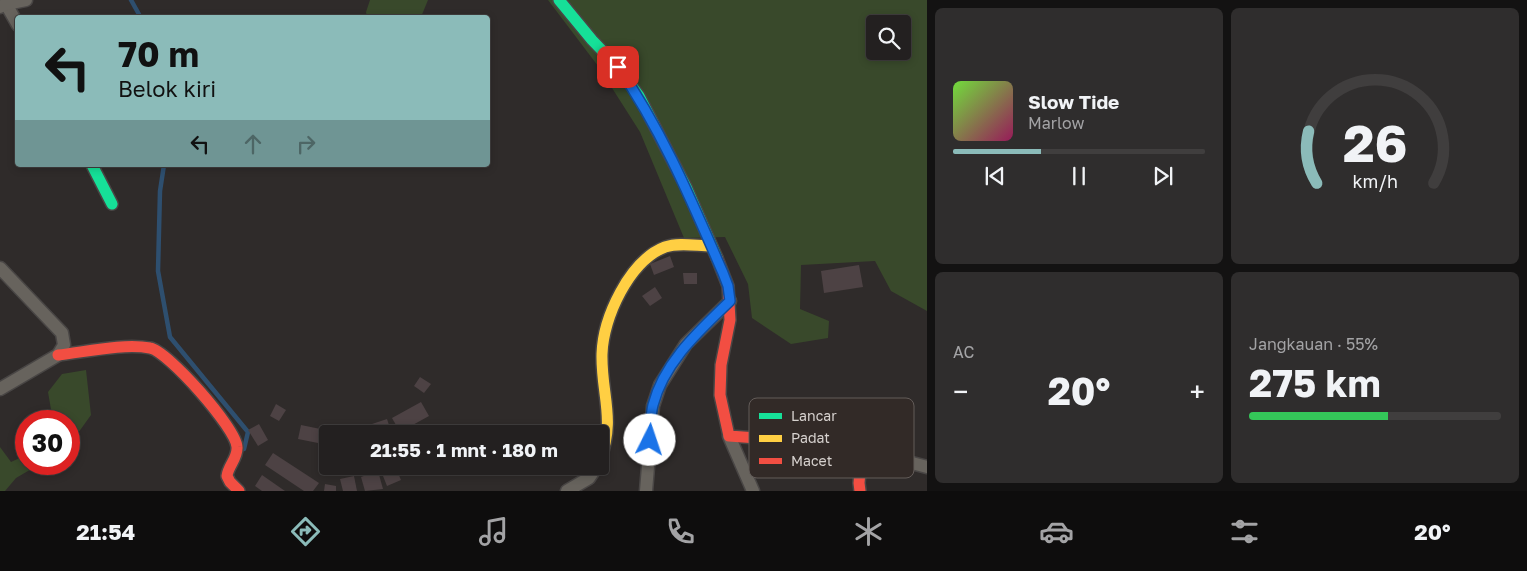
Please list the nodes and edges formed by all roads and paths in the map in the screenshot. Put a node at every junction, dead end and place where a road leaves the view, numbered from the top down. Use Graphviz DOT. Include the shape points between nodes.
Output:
graph roads {
  1 [pos="26,0"];
  2 [pos="559,0"];
  3 [pos="3,5"];
  4 [pos="15,21"];
  5 [pos="93,167"];
  6 [pos="112,204"];
  7 [pos="711,246"];
  8 [pos="0,268"];
  9 [pos="730,301"];
  10 [pos="58,355"];
  11 [pos="0,388"];
  12 [pos="609,425"];
  13 [pos="729,436"];
  14 [pos="749,437"];
  15 [pos="914,464"];
  16 [pos="927,467"];
  17 [pos="591,475"];
  18 [pos="859,478"];
  19 [pos="233,484"];
  20 [pos="567,491"];
  21 [pos="646,491"];
  22 [pos="752,491"];
  23 [pos="860,491"];
  1 -- 3 [label="street"];
  2 -- 7 [label="street" via="639,96 686,187"];
  3 -- 4 [label="street"];
  5 -- 6 [label="street"];
  7 -- 9 [label="street" via="728,286"];
  7 -- 12 [label="street" via="673,246 652,254 627,281 615,302 605,331 602,353"];
  8 -- 10 [label="street" via="62,333 64,345"];
  9 -- 13 [label="street" via="720,395"];
  9 -- 21 [label="street" via="686,344 660,385 653,406"];
  10 -- 11 [label="street"];
  10 -- 19 [label="street" via="130,347 152,348 161,354 211,404 235,439 236,456 227,474"];
  13 -- 14 [label="street"];
  13 -- 22 [label="street"];
  15 -- 16 [label="street"];
  17 -- 20 [label="street"];
  18 -- 23 [label="street"];
}
